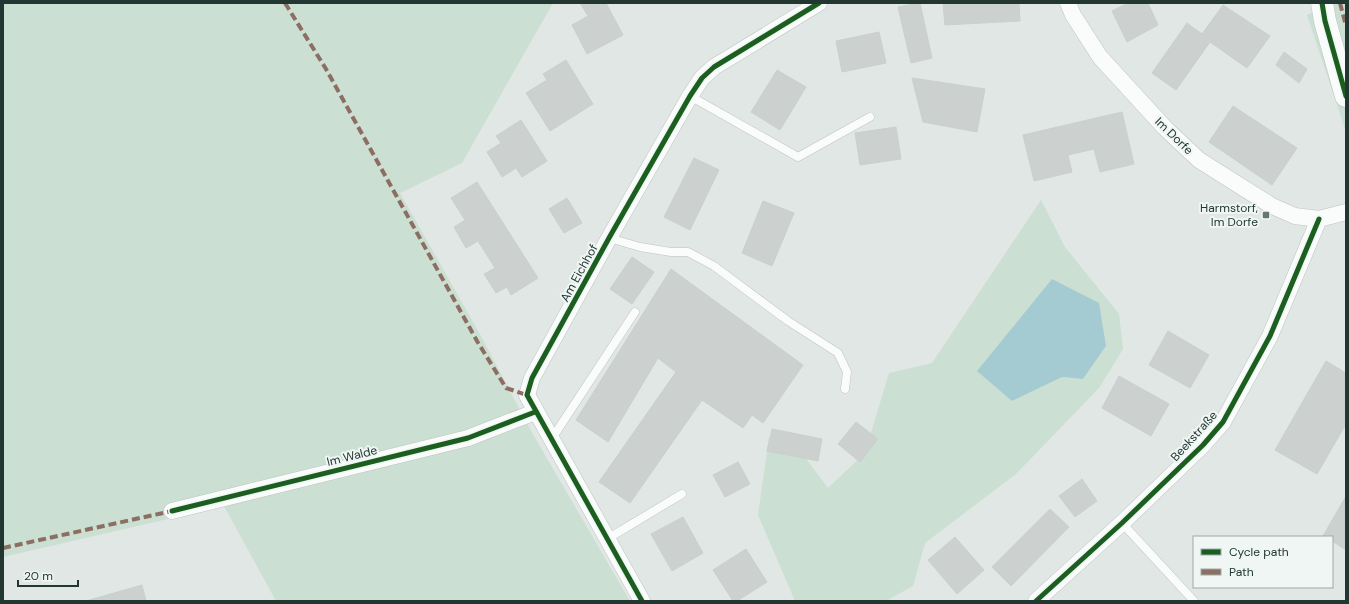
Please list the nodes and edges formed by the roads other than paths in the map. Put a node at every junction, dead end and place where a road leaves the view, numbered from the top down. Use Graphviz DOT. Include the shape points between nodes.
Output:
graph roads {
  1 [pos="819,3"];
  2 [pos="1068,3"];
  3 [pos="1322,3"];
  4 [pos="690,96"];
  5 [pos="1346,96"];
  6 [pos="870,117"];
  7 [pos="1346,212"];
  8 [pos="1319,219"];
  9 [pos="609,238"];
  10 [pos="635,312"];
  11 [pos="845,389"];
  12 [pos="535,412"];
  13 [pos="551,440"];
  14 [pos="682,494"];
  15 [pos="172,511"];
  16 [pos="1122,523"];
  17 [pos="607,539"];
  18 [pos="642,601"];
  19 [pos="1036,601"];
  20 [pos="1194,601"];
  1 -- 4 [label="street, Am Eichhof" via="714,67 702,78"];
  2 -- 8 [label="street, Im Dorfe" via="1100,57 1165,128 1199,160 1272,206 1295,216"];
  3 -- 5 [label="main road"];
  4 -- 6 [label="lane" via="798,157"];
  4 -- 9 [label="street, Am Eichhof"];
  7 -- 8 [label="street"];
  8 -- 16 [label="street, Beekstraße" via="1270,336 1223,422"];
  9 -- 11 [label="lane" via="640,247 688,252 714,266 788,321 838,353 847,372"];
  9 -- 12 [label="street, Am Eichhof" via="532,378 526,396"];
  10 -- 13 [label="lane"];
  12 -- 13 [label="street, Am Eichhof"];
  12 -- 15 [label="street, Im Walde" via="468,438"];
  13 -- 17 [label="street, Am Eichhof"];
  14 -- 17 [label="lane"];
  16 -- 19 [label="street, Beekstraße"];
  16 -- 20 [label="lane"];
  17 -- 18 [label="street, Am Eichhof"];
}
